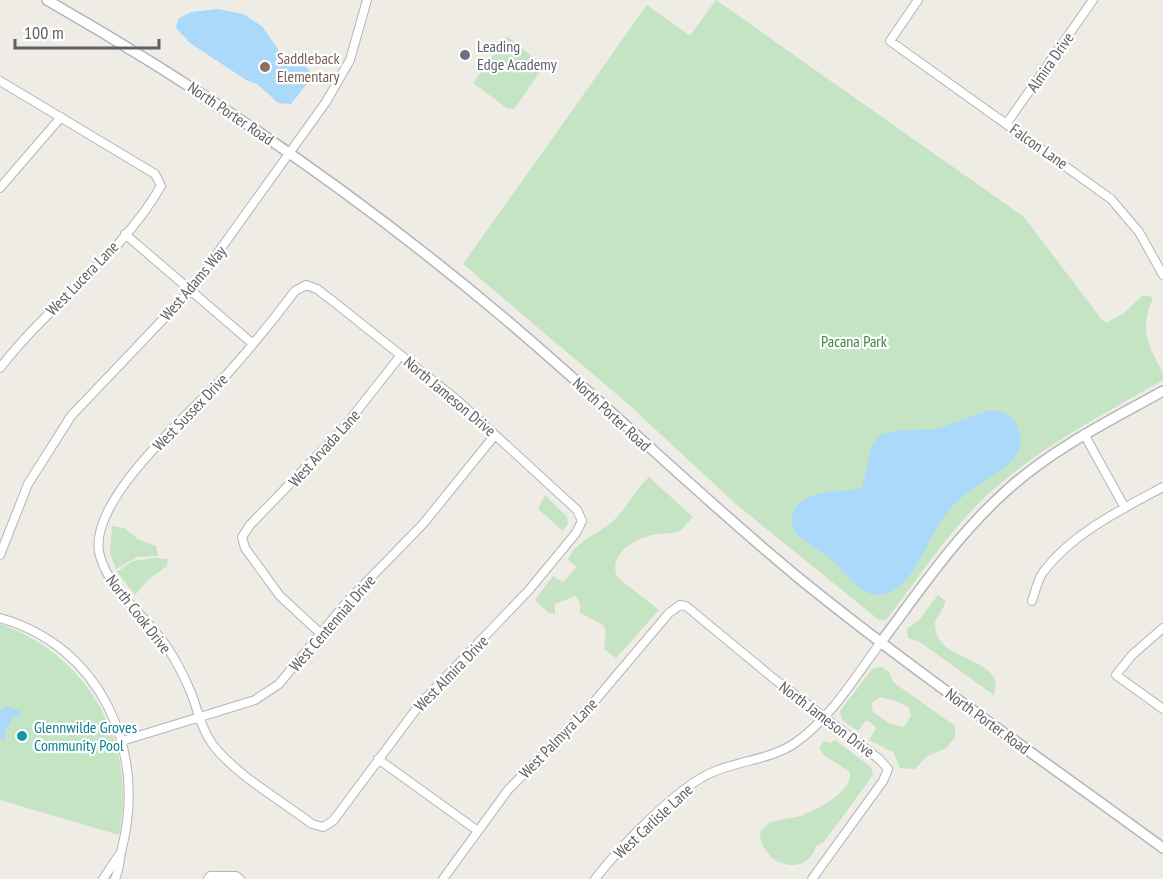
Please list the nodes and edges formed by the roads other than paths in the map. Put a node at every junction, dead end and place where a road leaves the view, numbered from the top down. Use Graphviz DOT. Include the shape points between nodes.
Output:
graph roads {
  1 [pos="47,0"];
  2 [pos="367,0"];
  3 [pos="918,0"];
  4 [pos="1093,0"];
  5 [pos="0,81"];
  6 [pos="60,117"];
  7 [pos="1007,123"];
  8 [pos="290,153"];
  9 [pos="0,188"];
  10 [pos="125,234"];
  11 [pos="1163,274"];
  12 [pos="306,285"];
  13 [pos="191,290"];
  14 [pos="253,344"];
  15 [pos="401,355"];
  16 [pos="0,368"];
  17 [pos="1163,391"];
  18 [pos="1084,434"];
  19 [pos="495,435"];
  20 [pos="1163,487"];
  21 [pos="1125,508"];
  22 [pos="582,521"];
  23 [pos="99,554"];
  24 [pos="0,555"];
  25 [pos="1032,601"];
  26 [pos="680,605"];
  27 [pos="0,618"];
  28 [pos="1163,628"];
  29 [pos="320,633"];
  30 [pos="881,642"];
  31 [pos="1163,709"];
  32 [pos="200,717"];
  33 [pos="824,717"];
  34 [pos="122,741"];
  35 [pos="378,759"];
  36 [pos="323,827"];
  37 [pos="478,831"];
  38 [pos="1163,848"];
  39 [pos="121,852"];
  40 [pos="209,877"];
  41 [pos="103,879"];
  42 [pos="115,879"];
  43 [pos="240,879"];
  44 [pos="443,879"];
  45 [pos="595,879"];
  46 [pos="812,879"];
  1 -- 8 [label="street, North Porter Road" via="166,71"];
  2 -- 8 [label="street, West Adams Way" via="347,68"];
  3 -- 7 [label="street, Falcon Lane" via="890,41"];
  4 -- 7 [label="street, Almira Drive"];
  5 -- 6 [label="street"];
  6 -- 9 [label="street"];
  6 -- 10 [label="street, West Lucera Lane" via="155,174 161,186"];
  7 -- 11 [label="street, Falcon Lane" via="1112,199"];
  8 -- 13 [label="street, West Adams Way"];
  8 -- 30 [label="street, North Porter Road" via="504,318 738,527"];
  10 -- 13 [label="street"];
  10 -- 16 [label="street, West Lucera Lane"];
  12 -- 14 [label="street, West Sussex Drive" via="295,291"];
  12 -- 15 [label="street, North Jameson Drive" via="317,289"];
  13 -- 14 [label="street"];
  13 -- 24 [label="street, West Adams Way" via="71,416 28,484"];
  14 -- 23 [label="street, West Sussex Drive" via="130,476 100,532"];
  15 -- 19 [label="street, North Jameson Drive"];
  15 -- 29 [label="street, West Arvada Lane" via="341,431 242,537 245,548 280,596"];
  17 -- 18 [label="street"];
  18 -- 21 [label="street"];
  18 -- 30 [label="street" via="1033,468 983,512"];
  19 -- 22 [label="street, North Jameson Drive" via="577,510"];
  19 -- 29 [label="street, West Centennial Drive" via="423,524"];
  20 -- 21 [label="street"];
  21 -- 25 [label="street" via="1073,543 1042,572"];
  22 -- 35 [label="street, West Almira Drive" via="536,582 420,705"];
  23 -- 32 [label="street, North Cook Drive" via="116,589 167,647"];
  26 -- 33 [label="street, North Jameson Drive"];
  26 -- 37 [label="street, West Palmyra Lane" via="593,703 508,790"];
  27 -- 34 [label="street" via="40,635 76,664 105,700"];
  28 -- 31 [label="street" via="1116,675"];
  29 -- 32 [label="street, West Centennial Drive" via="267,694"];
  30 -- 33 [label="street, West Carlisle Lane"];
  30 -- 38 [label="street, North Porter Road"];
  32 -- 34 [label="street, West Centennial Drive"];
  32 -- 36 [label="street, North Cook Drive" via="213,744 233,765 312,824"];
  33 -- 45 [label="street, West Carlisle Lane" via="806,735 778,752 715,771 680,791"];
  33 -- 46 [label="street, North Jameson Drive" via="888,769"];
  34 -- 39 [label="street" via="130,790"];
  35 -- 36 [label="street, West Almira Drive" via="333,821"];
  35 -- 37 [label="street"];
  37 -- 44 [label="street, West Palmyra Lane"];
  39 -- 41 [label="street"];
  39 -- 42 [label="street"];
  40 -- 43 [label="street"];
}
